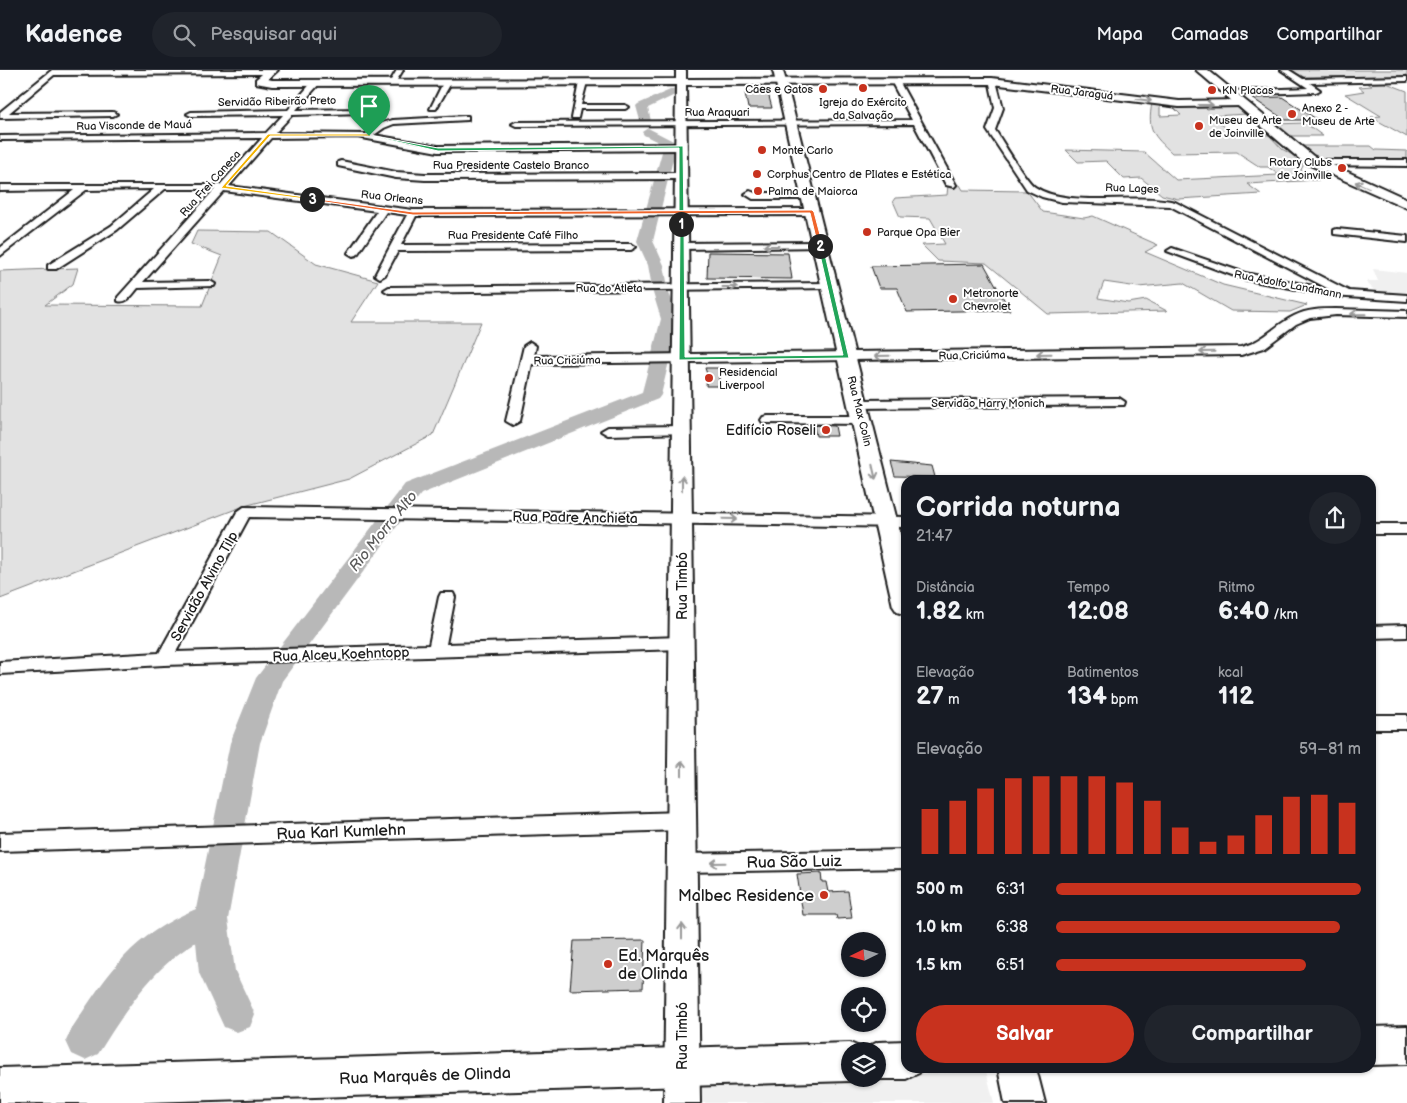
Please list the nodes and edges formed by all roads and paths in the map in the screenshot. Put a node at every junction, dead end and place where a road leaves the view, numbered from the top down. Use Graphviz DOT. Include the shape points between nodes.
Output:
graph roads {
  1 [pos="400,70"];
  2 [pos="552,70"];
  3 [pos="889,70"];
  4 [pos="984,70"];
  5 [pos="1201,70"];
  6 [pos="1284,70"];
  7 [pos="54,71"];
  8 [pos="120,71"];
  9 [pos="271,71"];
  10 [pos="681,76"];
  11 [pos="779,76"];
  12 [pos="1407,79"];
  13 [pos="895,81"];
  14 [pos="992,81"];
  15 [pos="1303,81"];
  16 [pos="447,82"];
  17 [pos="549,82"];
  18 [pos="583,82"];
  19 [pos="316,83"];
  20 [pos="391,83"];
  21 [pos="1229,93"];
  22 [pos="1241,103"];
  23 [pos="433,106"];
  24 [pos="625,107"];
  25 [pos="577,108"];
  26 [pos="363,111"];
  27 [pos="290,112"];
  28 [pos="113,114"];
  29 [pos="191,114"];
  30 [pos="0,115"];
  31 [pos="465,118"];
  32 [pos="917,122"];
  33 [pos="790,123"];
  34 [pos="516,124"];
  35 [pos="573,124"];
  36 [pos="681,124"];
  37 [pos="269,135"];
  38 [pos="369,136"];
  39 [pos="0,138"];
  40 [pos="673,147"];
  41 [pos="1314,163"];
  42 [pos="1392,163"];
  43 [pos="1407,163"];
  44 [pos="341,164"];
  45 [pos="1407,171"];
  46 [pos="676,176"];
  47 [pos="951,185"];
  48 [pos="159,186"];
  49 [pos="84,187"];
  50 [pos="223,187"];
  51 [pos="789,188"];
  52 [pos="2,189"];
  53 [pos="807,192"];
  54 [pos="750,194"];
  55 [pos="1407,204"];
  56 [pos="383,209"];
  57 [pos="672,212"];
  58 [pos="812,212"];
  59 [pos="413,213"];
  60 [pos="116,221"];
  61 [pos="1337,232"];
  62 [pos="1407,239"];
  63 [pos="820,245"];
  64 [pos="681,246"];
  65 [pos="631,247"];
  66 [pos="394,248"];
  67 [pos="1172,251"];
  68 [pos="0,253"];
  69 [pos="353,253"];
  70 [pos="52,267"];
  71 [pos="380,275"];
  72 [pos="210,284"];
  73 [pos="135,285"];
  74 [pos="830,286"];
  75 [pos="678,288"];
  76 [pos="389,290"];
  77 [pos="1349,295"];
  78 [pos="1407,298"];
  79 [pos="122,299"];
  80 [pos="1407,314"];
  81 [pos="530,346"];
  82 [pos="846,356"];
  83 [pos="676,358"];
  84 [pos="651,359"];
  85 [pos="526,360"];
  86 [pos="1119,402"];
  87 [pos="860,412"];
  88 [pos="768,420"];
  89 [pos="513,421"];
  90 [pos="608,430"];
  91 [pos="682,430"];
  92 [pos="244,512"];
  93 [pos="682,519"];
  94 [pos="896,522"];
  95 [pos="1376,529"];
  96 [pos="1407,529"];
  97 [pos="901,564"];
  98 [pos="447,597"];
  99 [pos="1407,631"];
  100 [pos="1376,632"];
  101 [pos="682,643"];
  102 [pos="436,651"];
  103 [pos="164,659"];
  104 [pos="0,668"];
  105 [pos="1376,722"];
  106 [pos="1407,722"];
  107 [pos="682,821"];
  108 [pos="244,834"];
  109 [pos="0,842"];
  110 [pos="901,859"];
  111 [pos="682,863"];
  112 [pos="1407,1045"];
  113 [pos="1376,1046"];
  114 [pos="901,1060"];
  115 [pos="886,1061"];
  116 [pos="841,1063"];
  117 [pos="1018,1073"];
  118 [pos="682,1085"];
  119 [pos="0,1087"];
  120 [pos="1025,1103"];
  1 -- 20 [label="street"];
  2 -- 17 [label="street"];
  3 -- 13 [label="street"];
  4 -- 14 [label="street, Rua Lages"];
  5 -- 21 [label="main road"];
  6 -- 15 [label="street"];
  7 -- 8 [label="street"];
  7 -- 30 [label="street"];
  8 -- 9 [label="street"];
  9 -- 19 [label="street, Rua Jaraguá" via="261,79 262,82"];
  10 -- 11 [label="street, Rua Jaraguá"];
  10 -- 18 [label="street, Rua Jaraguá"];
  10 -- 36 [label="street, Rua Timbó"];
  11 -- 13 [label="street, Rua Jaraguá"];
  11 -- 33 [label="main road, Rua Max Colin"];
  12 -- 15 [label="street"];
  13 -- 14 [label="street, Rua Jaraguá"];
  13 -- 32 [label="street"];
  14 -- 22 [label="street, Rua Jaraguá, one-way" via="1179,104"];
  14 -- 77 [label="street, Rua Lages" via="999,108 991,130 1030,188 1065,199 1172,204"];
  15 -- 21 [label="street" via="1316,90"];
  16 -- 17 [label="street, Rua Jaraguá"];
  16 -- 20 [label="street, Rua Jaraguá"];
  16 -- 23 [label="street"];
  17 -- 18 [label="street, Rua Jaraguá"];
  18 -- 25 [label="street"];
  19 -- 20 [label="street, Rua Jaraguá"];
  19 -- 27 [label="street, Rua Frei Caneca"];
  21 -- 22 [label="main road"];
  22 -- 41 [label="main road"];
  24 -- 25 [label="street"];
  25 -- 35 [label="street"];
  26 -- 27 [label="street, Servidão Ribeirão Preto"];
  27 -- 29 [label="street, Servidão Ribeirão Preto"];
  27 -- 37 [label="street, Rua Frei Caneca"];
  28 -- 30 [label="street"];
  31 -- 38 [label="street" via="393,122"];
  32 -- 33 [label="street, Rua Araquari"];
  32 -- 47 [label="street"];
  33 -- 36 [label="street, Rua Araquari"];
  33 -- 53 [label="main road, Rua Max Colin"];
  34 -- 35 [label="street, Rua Araquari"];
  35 -- 36 [label="street, Rua Araquari"];
  36 -- 40 [label="street, Rua Timbó"];
  37 -- 38 [label="street, Rua Visconde de Mauá"];
  37 -- 39 [label="street, Rua Visconde de Mauá"];
  37 -- 50 [label="street, Rua Frei Caneca"];
  38 -- 40 [label="street, Rua Visconde de Mauá" via="438,149"];
  40 -- 46 [label="street, Rua Timbó"];
  41 -- 42 [label="street"];
  55 -- 41 [label="main road, one-way"];
  42 -- 43 [label="street"];
  42 -- 45 [label="street"];
  44 -- 46 [label="street, Rua Presidente Castelo Branco" via="425,177"];
  46 -- 57 [label="street, Rua Timbó"];
  48 -- 49 [label="street, Rua Orleans"];
  48 -- 50 [label="street, Rua Orleans"];
  48 -- 60 [label="street"];
  48 -- 70 [label="street" via="114,228"];
  49 -- 52 [label="street, Rua Orleans"];
  49 -- 68 [label="street"];
  50 -- 56 [label="street, Rua Orleans"];
  50 -- 73 [label="street, Rua Frei Caneca"];
  51 -- 53 [label="street"];
  53 -- 54 [label="street"];
  53 -- 58 [label="main road, Rua Max Colin"];
  56 -- 59 [label="street, Rua Orleans"];
  56 -- 69 [label="street"];
  57 -- 58 [label="street, Rua Orleans"];
  57 -- 59 [label="street, Rua Orleans"];
  57 -- 64 [label="street, Rua Timbó"];
  58 -- 63 [label="main road, Rua Max Colin"];
  59 -- 66 [label="street"];
  61 -- 62 [label="street"];
  63 -- 64 [label="street, one-way"];
  63 -- 74 [label="main road, Rua Max Colin"];
  64 -- 75 [label="street, Rua Timbó"];
  65 -- 66 [label="street, Rua Presidente Café Filho"];
  66 -- 71 [label="street"];
  67 -- 77 [label="street, Rua Adolfo Landmann" via="1243,276"];
  72 -- 73 [label="street"];
  73 -- 79 [label="street, Rua Frei Caneca"];
  75 -- 74 [label="street, Rua do Atleta, one-way"];
  74 -- 82 [label="main road, Rua Max Colin"];
  75 -- 76 [label="street, Rua do Atleta"];
  75 -- 83 [label="street, Rua Timbó"];
  77 -- 78 [label="street, Rua Adolfo Landmann"];
  80 -- 82 [label="street, Rua Criciúma, one-way" via="1304,315 1260,347 1241,351"];
  81 -- 85 [label="street"];
  82 -- 83 [label="street, Rua Criciúma"];
  82 -- 87 [label="main road, Rua Max Colin"];
  83 -- 84 [label="street, Rua Criciúma"];
  83 -- 91 [label="street, Rua Timbó"];
  84 -- 85 [label="street, Rua Criciúma"];
  85 -- 89 [label="street"];
  86 -- 87 [label="street, Servidão Harry Monich"];
  87 -- 88 [label="street, Servidão Harry Monich"];
  87 -- 94 [label="main road, Rua Max Colin, one-way"];
  90 -- 91 [label="street"];
  93 -- 91 [label="street, Rua Timbó, one-way"];
  92 -- 93 [label="street, Rua Padre Anchieta"];
  92 -- 103 [label="street, Servidão Alvino Tilp"];
  93 -- 94 [label="street, Rua Padre Anchieta, one-way"];
  93 -- 101 [label="street, Rua Timbó"];
  94 -- 97 [label="main road, Rua Max Colin"];
  95 -- 96 [label="street"];
  98 -- 102 [label="street"];
  99 -- 100 [label="street"];
  101 -- 102 [label="street, Rua Alceu Koehntopp"];
  107 -- 101 [label="street, Rua Timbó, one-way"];
  102 -- 103 [label="street, Rua Alceu Koehntopp"];
  103 -- 104 [label="street, Rua Alceu Koehntopp"];
  105 -- 106 [label="street"];
  107 -- 108 [label="street, Rua Karl Kumlehn"];
  107 -- 111 [label="street, Rua Timbó"];
  108 -- 109 [label="street, Rua Karl Kumlehn"];
  110 -- 111 [label="street, Rua São Luiz, one-way"];
  118 -- 111 [label="street, Rua Timbó, one-way"];
  112 -- 113 [label="main road"];
  114 -- 115 [label="main road"];
  116 -- 118 [label="main road, Rua Marquês de Olinda"];
  117 -- 120 [label="main road"];
  118 -- 119 [label="main road, Rua Marquês de Olinda"];
}
